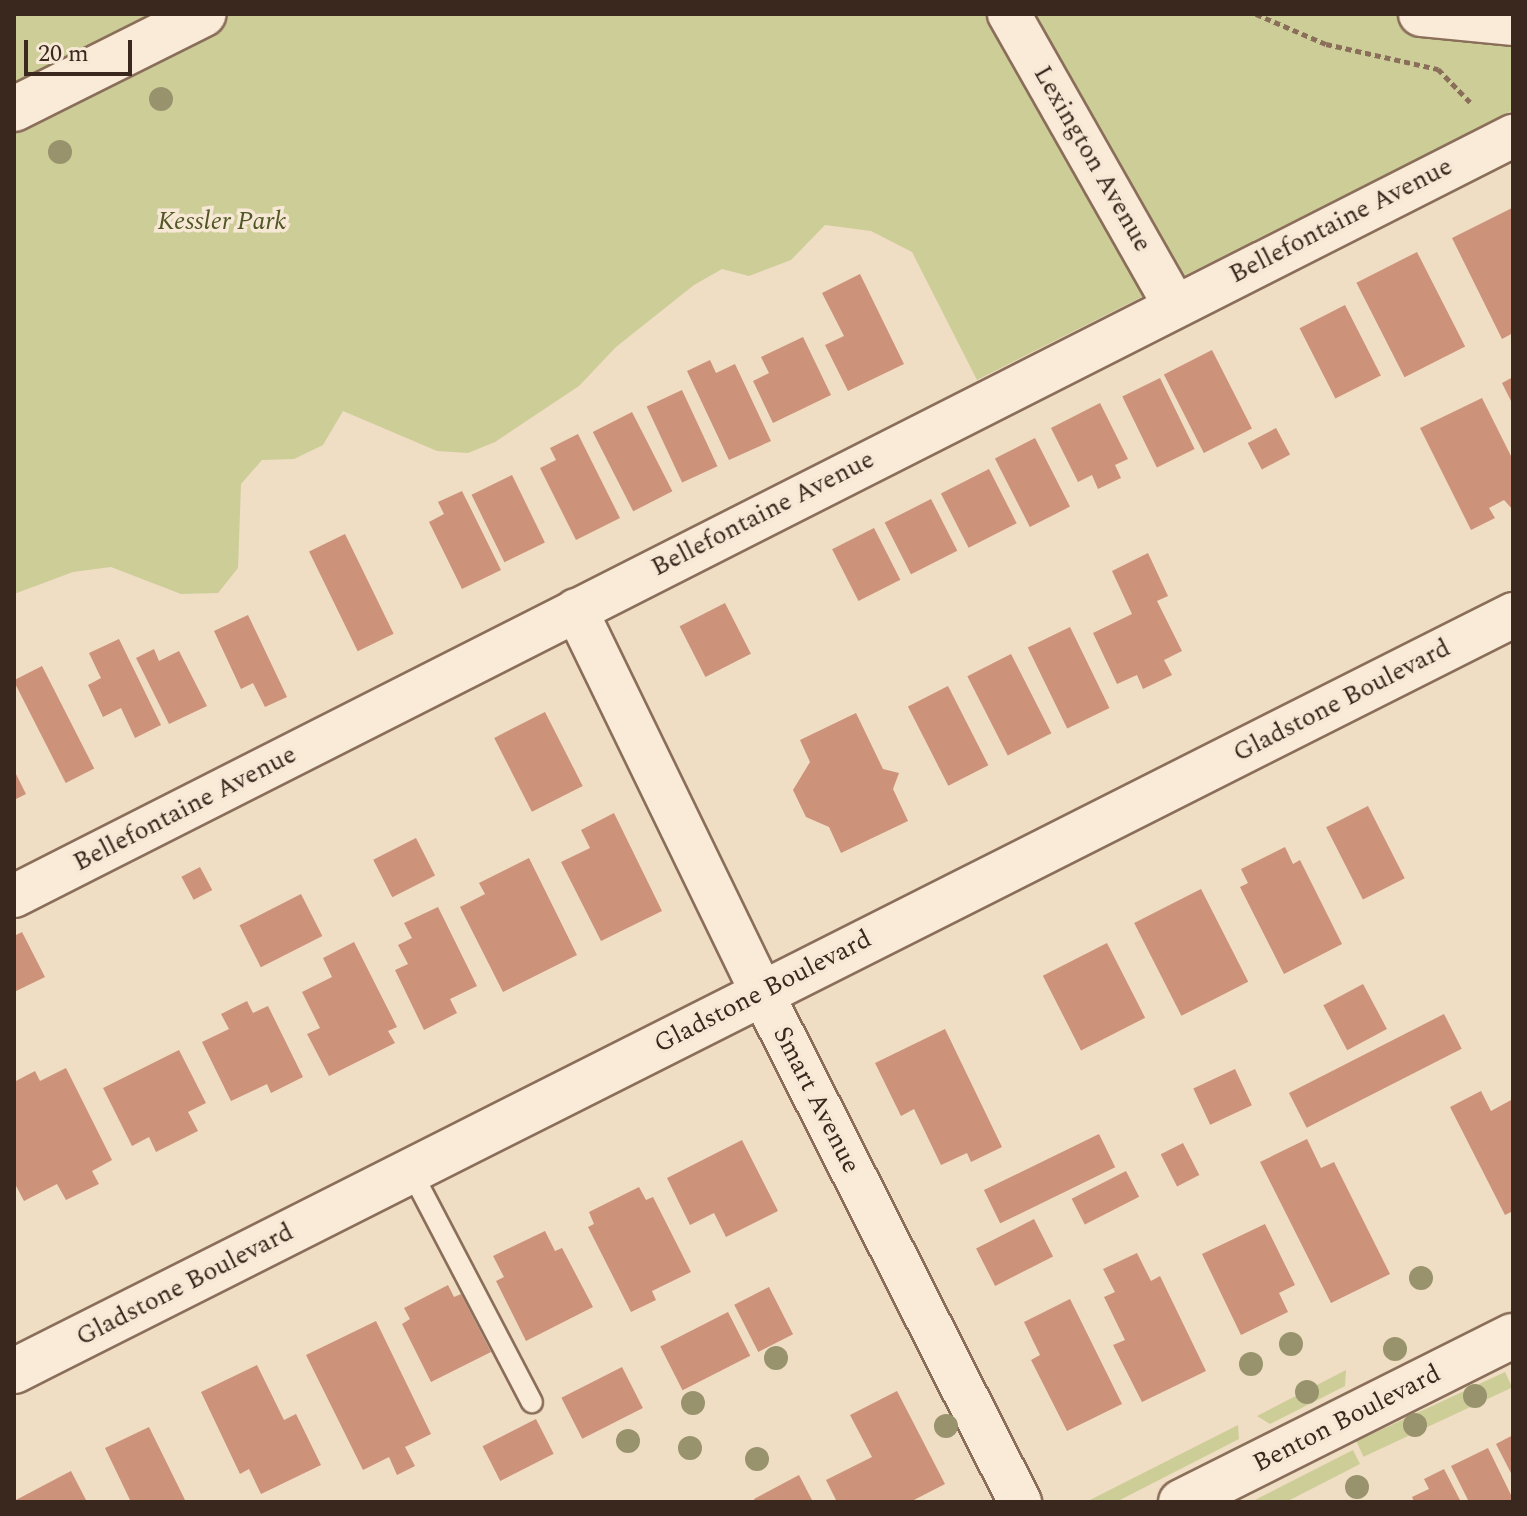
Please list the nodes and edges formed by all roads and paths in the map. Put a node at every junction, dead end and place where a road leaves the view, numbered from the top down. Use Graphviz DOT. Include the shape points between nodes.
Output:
graph roads {
  1 [pos="204,14"];
  2 [pos="1009,14"];
  3 [pos="1256,14"];
  4 [pos="1421,14"];
  5 [pos="1513,23"];
  6 [pos="1471,103"];
  7 [pos="14,109"];
  8 [pos="1513,136"];
  9 [pos="1174,305"];
  10 [pos="576,610"];
  11 [pos="1513,615"];
  12 [pos="14,896"];
  13 [pos="762,993"];
  14 [pos="411,1171"];
  15 [pos="1513,1336"];
  16 [pos="14,1371"];
  17 [pos="532,1402"];
  18 [pos="1020,1502"];
  19 [pos="1181,1502"];
  1 -- 7 [label="street"];
  2 -- 9 [label="street, Lexington Avenue"];
  3 -- 6 [label="path" via="1326,44 1438,69"];
  4 -- 5 [label="street"];
  8 -- 9 [label="street, Bellefontaine Avenue"];
  9 -- 10 [label="street, Bellefontaine Avenue"];
  10 -- 12 [label="street, Bellefontaine Avenue"];
  10 -- 13 [label="street, Smart Avenue"];
  11 -- 13 [label="street, Gladstone Boulevard"];
  13 -- 14 [label="street, Gladstone Boulevard"];
  13 -- 18 [label="street, Smart Avenue"];
  14 -- 16 [label="street, Gladstone Boulevard"];
  14 -- 17 [label="lane"];
  15 -- 19 [label="street, Benton Boulevard"];
}
